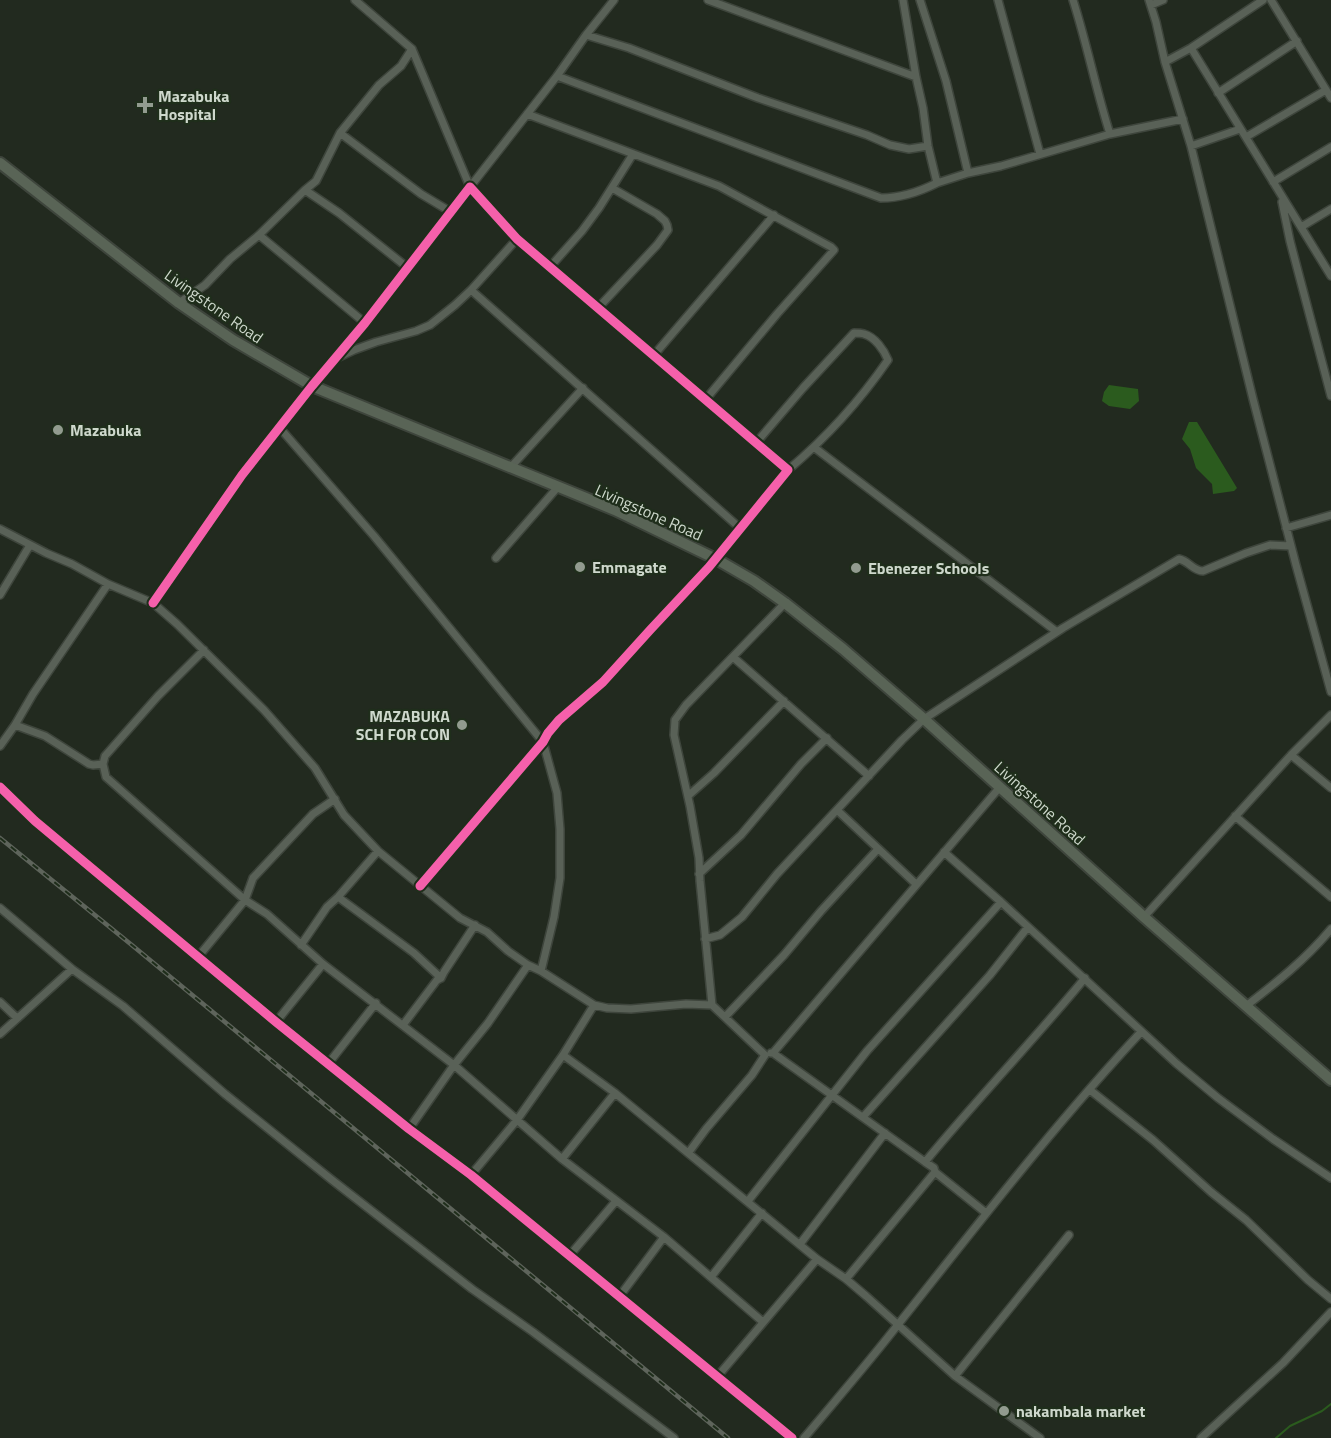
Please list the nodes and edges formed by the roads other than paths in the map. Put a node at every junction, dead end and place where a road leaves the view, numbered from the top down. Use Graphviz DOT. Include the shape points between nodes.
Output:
graph roads {
  1 [pos="356,0"];
  2 [pos="614,0"];
  3 [pos="708,0"];
  4 [pos="903,0"];
  5 [pos="920,0"];
  6 [pos="998,0"];
  7 [pos="1073,0"];
  8 [pos="1163,0"];
  9 [pos="1263,0"];
  10 [pos="1272,0"];
  11 [pos="1150,3"];
  12 [pos="586,35"];
  13 [pos="1297,42"];
  14 [pos="1191,48"];
  15 [pos="412,49"];
  16 [pos="1165,62"];
  17 [pos="557,76"];
  18 [pos="916,77"];
  19 [pos="1326,90"];
  20 [pos="1218,93"];
  21 [pos="1331,98"];
  22 [pos="527,114"];
  23 [pos="1183,119"];
  24 [pos="1239,129"];
  25 [pos="340,133"];
  26 [pos="1110,134"];
  27 [pos="1246,137"];
  28 [pos="928,146"];
  29 [pos="1191,146"];
  30 [pos="1331,147"];
  31 [pos="633,154"];
  32 [pos="1040,154"];
  33 [pos="0,162"];
  34 [pos="968,173"];
  35 [pos="1273,182"];
  36 [pos="937,183"];
  37 [pos="470,187"];
  38 [pos="612,188"];
  39 [pos="305,190"];
  40 [pos="1281,196"];
  41 [pos="1331,209"];
  42 [pos="451,212"];
  43 [pos="774,215"];
  44 [pos="1301,227"];
  45 [pos="260,235"];
  46 [pos="518,239"];
  47 [pos="550,267"];
  48 [pos="408,268"];
  49 [pos="1331,274"];
  50 [pos="471,290"];
  51 [pos="178,303"];
  52 [pos="598,308"];
  53 [pos="365,323"];
  54 [pos="654,355"];
  55 [pos="333,360"];
  56 [pos="1329,384"];
  57 [pos="312,386"];
  58 [pos="583,388"];
  59 [pos="1331,396"];
  60 [pos="706,399"];
  61 [pos="279,427"];
  62 [pos="756,443"];
  63 [pos="814,448"];
  64 [pos="510,468"];
  65 [pos="788,470"];
  66 [pos="557,488"];
  67 [pos="1331,515"];
  68 [pos="1286,528"];
  69 [pos="0,529"];
  70 [pos="741,529"];
  71 [pos="30,545"];
  72 [pos="1291,546"];
  73 [pos="495,558"];
  74 [pos="716,559"];
  75 [pos="108,584"];
  76 [pos="0,595"];
  77 [pos="153,603"];
  78 [pos="785,603"];
  79 [pos="1057,632"];
  80 [pos="204,650"];
  81 [pos="1331,653"];
  82 [pos="1321,656"];
  83 [pos="733,657"];
  84 [pos="1331,692"];
  85 [pos="784,701"];
  86 [pos="1331,715"];
  87 [pos="924,718"];
  88 [pos="15,724"];
  89 [pos="827,738"];
  90 [pos="543,742"];
  91 [pos="0,746"];
  92 [pos="1291,754"];
  93 [pos="104,764"];
  94 [pos="869,776"];
  95 [pos="0,787"];
  96 [pos="1000,787"];
  97 [pos="1331,788"];
  98 [pos="688,796"];
  99 [pos="335,799"];
  100 [pos="837,810"];
  101 [pos="1235,816"];
  102 [pos="878,849"];
  103 [pos="378,851"];
  104 [pos="944,852"];
  105 [pos="699,874"];
  106 [pos="916,884"];
  107 [pos="420,886"];
  108 [pos="338,897"];
  109 [pos="1331,897"];
  110 [pos="245,900"];
  111 [pos="1001,902"];
  112 [pos="0,908"];
  113 [pos="1144,917"];
  114 [pos="475,926"];
  115 [pos="1028,927"];
  116 [pos="1331,929"];
  117 [pos="705,939"];
  118 [pos="301,945"];
  119 [pos="198,957"];
  120 [pos="323,964"];
  121 [pos="528,964"];
  122 [pos="72,969"];
  123 [pos="541,971"];
  124 [pos="441,978"];
  125 [pos="1085,978"];
  126 [pos="0,1002"];
  127 [pos="376,1003"];
  128 [pos="594,1005"];
  129 [pos="712,1005"];
  130 [pos="1246,1006"];
  131 [pos="725,1017"];
  132 [pos="17,1018"];
  133 [pos="276,1022"];
  134 [pos="403,1025"];
  135 [pos="1141,1032"];
  136 [pos="0,1034"];
  137 [pos="563,1054"];
  138 [pos="769,1054"];
  139 [pos="328,1064"];
  140 [pos="454,1065"];
  141 [pos="1331,1080"];
  142 [pos="1090,1090"];
  143 [pos="615,1093"];
  144 [pos="832,1094"];
  145 [pos="863,1117"];
  146 [pos="517,1120"];
  147 [pos="409,1129"];
  148 [pos="885,1133"];
  149 [pos="689,1152"];
  150 [pos="562,1159"];
  151 [pos="925,1162"];
  152 [pos="934,1172"];
  153 [pos="471,1175"];
  154 [pos="1331,1178"];
  155 [pos="616,1201"];
  156 [pos="748,1201"];
  157 [pos="762,1213"];
  158 [pos="986,1213"];
  159 [pos="1069,1235"];
  160 [pos="664,1237"];
  161 [pos="800,1244"];
  162 [pos="570,1255"];
  163 [pos="817,1259"];
  164 [pos="711,1277"];
  165 [pos="846,1279"];
  166 [pos="619,1297"];
  167 [pos="1331,1299"];
  168 [pos="1331,1312"];
  169 [pos="763,1322"];
  170 [pos="898,1324"];
  171 [pos="955,1376"];
  172 [pos="717,1377"];
  173 [pos="674,1438"];
  174 [pos="792,1438"];
  175 [pos="804,1438"];
  176 [pos="1040,1438"];
  177 [pos="1201,1438"];
  1 -- 15 [label="street"];
  2 -- 12 [label="street"];
  3 -- 18 [label="street"];
  4 -- 18 [label="street"];
  5 -- 34 [label="street"];
  6 -- 32 [label="street"];
  7 -- 26 [label="street"];
  8 -- 11 [label="street"];
  9 -- 14 [label="street"];
  10 -- 13 [label="street"];
  11 -- 16 [label="street"];
  12 -- 17 [label="street"];
  12 -- 28 [label="street" via="890,145 909,149"];
  13 -- 19 [label="street"];
  13 -- 20 [label="street"];
  14 -- 16 [label="street"];
  14 -- 20 [label="street"];
  15 -- 25 [label="street"];
  15 -- 37 [label="street"];
  16 -- 23 [label="street"];
  17 -- 22 [label="street"];
  17 -- 36 [label="street" via="881,198 910,194"];
  18 -- 28 [label="street"];
  19 -- 21 [label="street"];
  19 -- 27 [label="street"];
  20 -- 24 [label="street"];
  22 -- 31 [label="street"];
  22 -- 37 [label="street"];
  23 -- 26 [label="street"];
  23 -- 29 [label="street"];
  24 -- 27 [label="street"];
  24 -- 29 [label="street"];
  25 -- 39 [label="street" via="316,181"];
  25 -- 42 [label="street"];
  26 -- 32 [label="street"];
  27 -- 35 [label="street"];
  28 -- 36 [label="street"];
  29 -- 68 [label="street"];
  30 -- 35 [label="street"];
  31 -- 38 [label="street"];
  31 -- 43 [label="street" via="719,186"];
  32 -- 34 [label="street"];
  33 -- 51 [label="highway, Livingstone Road"];
  34 -- 36 [label="street"];
  35 -- 40 [label="street"];
  37 -- 42 [label="street"];
  37 -- 46 [label="street"];
  38 -- 47 [label="street"];
  38 -- 52 [label="street" via="657,214 668,230"];
  39 -- 45 [label="street"];
  39 -- 48 [label="street"];
  40 -- 44 [label="street"];
  40 -- 56 [label="street"];
  41 -- 44 [label="street"];
  42 -- 48 [label="street"];
  43 -- 54 [label="street"];
  43 -- 60 [label="street" via="834,250"];
  44 -- 49 [label="street"];
  45 -- 51 [label="street" via="205,285"];
  45 -- 53 [label="street"];
  46 -- 47 [label="street"];
  46 -- 50 [label="street"];
  47 -- 52 [label="street"];
  48 -- 53 [label="street"];
  50 -- 55 [label="street" via="430,325"];
  50 -- 58 [label="street"];
  51 -- 57 [label="highway, Livingstone Road"];
  52 -- 54 [label="street"];
  53 -- 55 [label="street"];
  54 -- 60 [label="street"];
  55 -- 57 [label="street"];
  56 -- 59 [label="street"];
  57 -- 61 [label="street"];
  57 -- 64 [label="highway, Livingstone Road"];
  58 -- 64 [label="street"];
  58 -- 70 [label="street"];
  60 -- 62 [label="street"];
  61 -- 77 [label="street"];
  61 -- 90 [label="street"];
  62 -- 63 [label="street" via="854,333 864,334 872,338 888,360 863,395"];
  62 -- 65 [label="street"];
  63 -- 65 [label="street"];
  63 -- 79 [label="street"];
  64 -- 66 [label="highway, Livingstone Road"];
  65 -- 70 [label="street"];
  66 -- 73 [label="street"];
  66 -- 74 [label="highway, Livingstone Road" via="615,510"];
  67 -- 68 [label="street"];
  68 -- 72 [label="street"];
  69 -- 71 [label="street"];
  70 -- 74 [label="street"];
  71 -- 75 [label="street"];
  71 -- 76 [label="street"];
  72 -- 79 [label="street" via="1270,545 1203,571 1179,559"];
  72 -- 82 [label="street"];
  74 -- 78 [label="highway, Livingstone Road"];
  74 -- 90 [label="street" via="603,682 559,720"];
  75 -- 77 [label="street"];
  75 -- 88 [label="street"];
  77 -- 80 [label="street"];
  78 -- 83 [label="street"];
  78 -- 87 [label="highway, Livingstone Road"];
  79 -- 87 [label="street"];
  80 -- 93 [label="street" via="142,713 105,756"];
  80 -- 99 [label="street" via="315,768"];
  81 -- 82 [label="street"];
  82 -- 84 [label="street"];
  83 -- 85 [label="street"];
  83 -- 98 [label="street" via="675,720 674,735"];
  85 -- 89 [label="street"];
  85 -- 98 [label="street"];
  86 -- 92 [label="street"];
  87 -- 94 [label="street"];
  87 -- 96 [label="highway, Livingstone Road"];
  88 -- 91 [label="street"];
  88 -- 93 [label="street" via="45,736 88,764"];
  89 -- 94 [label="street"];
  89 -- 105 [label="street" via="741,836"];
  90 -- 107 [label="street"];
  90 -- 123 [label="street" via="558,793 560,878"];
  92 -- 97 [label="street"];
  92 -- 101 [label="street"];
  93 -- 110 [label="street" via="106,777"];
  94 -- 100 [label="street"];
  95 -- 119 [label="street"];
  96 -- 104 [label="street"];
  96 -- 113 [label="highway, Livingstone Road"];
  98 -- 105 [label="street"];
  99 -- 103 [label="street" via="344,815"];
  99 -- 110 [label="street" via="313,814 253,878"];
  100 -- 102 [label="street"];
  100 -- 117 [label="street" via="742,917 720,935"];
  101 -- 109 [label="street"];
  101 -- 113 [label="street"];
  102 -- 106 [label="street"];
  102 -- 131 [label="street"];
  103 -- 107 [label="street"];
  103 -- 108 [label="street"];
  104 -- 106 [label="street"];
  104 -- 111 [label="street"];
  105 -- 117 [label="street"];
  106 -- 138 [label="street"];
  107 -- 114 [label="street"];
  108 -- 118 [label="street"];
  108 -- 124 [label="street"];
  110 -- 118 [label="street"];
  110 -- 119 [label="street"];
  111 -- 115 [label="street"];
  111 -- 144 [label="street"];
  112 -- 122 [label="street"];
  113 -- 130 [label="highway, Livingstone Road"];
  114 -- 121 [label="street"];
  114 -- 124 [label="street"];
  115 -- 125 [label="street"];
  115 -- 145 [label="street"];
  116 -- 130 [label="street" via="1293,969"];
  117 -- 129 [label="street"];
  118 -- 120 [label="street"];
  119 -- 133 [label="street"];
  120 -- 127 [label="street"];
  120 -- 133 [label="street"];
  121 -- 123 [label="street"];
  121 -- 140 [label="street"];
  122 -- 132 [label="street"];
  122 -- 173 [label="street" via="123,1006 332,1180"];
  123 -- 128 [label="street"];
  124 -- 134 [label="street"];
  125 -- 135 [label="street"];
  125 -- 151 [label="street"];
  126 -- 132 [label="street"];
  127 -- 134 [label="street"];
  127 -- 139 [label="street"];
  128 -- 129 [label="street" via="631,1010"];
  128 -- 137 [label="street"];
  129 -- 131 [label="street"];
  130 -- 141 [label="highway, Livingstone Road"];
  131 -- 138 [label="street"];
  132 -- 136 [label="street"];
  133 -- 139 [label="street"];
  134 -- 140 [label="street"];
  135 -- 142 [label="street"];
  135 -- 154 [label="street" via="1218,1098"];
  137 -- 143 [label="street"];
  137 -- 146 [label="street"];
  138 -- 144 [label="street"];
  138 -- 149 [label="street"];
  139 -- 147 [label="street"];
  140 -- 146 [label="street"];
  140 -- 147 [label="street"];
  142 -- 158 [label="street"];
  142 -- 167 [label="street" via="1246,1220"];
  143 -- 149 [label="street"];
  143 -- 150 [label="street"];
  144 -- 145 [label="street"];
  144 -- 156 [label="street"];
  145 -- 148 [label="street"];
  146 -- 150 [label="street"];
  146 -- 153 [label="street"];
  147 -- 153 [label="street"];
  148 -- 151 [label="street"];
  148 -- 161 [label="street"];
  149 -- 156 [label="street"];
  150 -- 155 [label="street"];
  151 -- 152 [label="street"];
  152 -- 158 [label="street"];
  152 -- 165 [label="street"];
  153 -- 162 [label="street"];
  155 -- 160 [label="street"];
  155 -- 162 [label="street"];
  156 -- 157 [label="street"];
  157 -- 161 [label="street"];
  157 -- 164 [label="street"];
  158 -- 170 [label="street"];
  159 -- 171 [label="street"];
  160 -- 164 [label="street"];
  160 -- 166 [label="street"];
  161 -- 163 [label="street"];
  162 -- 166 [label="street"];
  163 -- 165 [label="street"];
  163 -- 169 [label="street"];
  164 -- 169 [label="street"];
  165 -- 170 [label="street"];
  166 -- 172 [label="street"];
  168 -- 177 [label="street" via="1283,1363"];
  169 -- 172 [label="street"];
  170 -- 171 [label="street"];
  170 -- 175 [label="street"];
  171 -- 176 [label="street"];
  172 -- 174 [label="street"];
}
